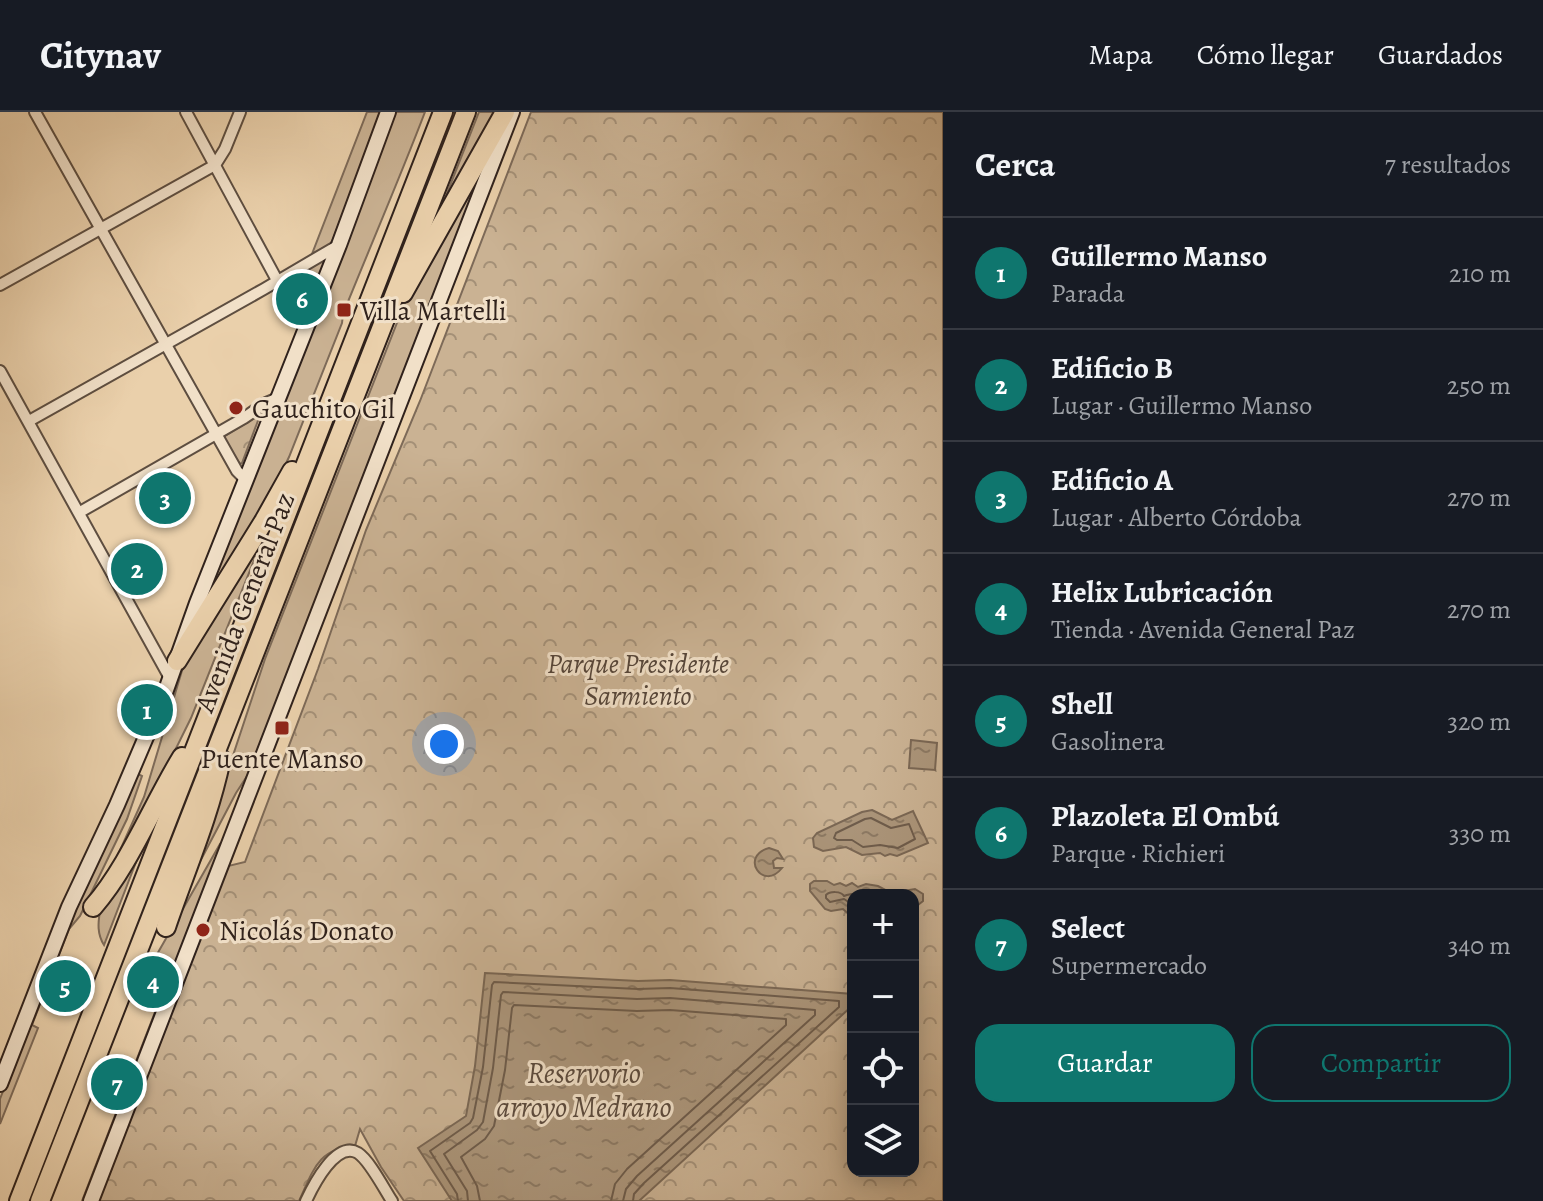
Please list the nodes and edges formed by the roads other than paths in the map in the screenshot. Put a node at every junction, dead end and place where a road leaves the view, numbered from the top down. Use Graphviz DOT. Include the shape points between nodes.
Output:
graph roads {
  1 [pos="35,112"];
  2 [pos="186,112"];
  3 [pos="240,112"];
  4 [pos="388,112"];
  5 [pos="442,112"];
  6 [pos="466,112"];
  7 [pos="505,112"];
  8 [pos="512,112"];
  9 [pos="215,165"];
  10 [pos="101,229"];
  11 [pos="339,245"];
  12 [pos="278,280"];
  13 [pos="0,285"];
  14 [pos="381,325"];
  15 [pos="305,329"];
  16 [pos="166,344"];
  17 [pos="0,371"];
  18 [pos="278,398"];
  19 [pos="327,409"];
  20 [pos="29,421"];
  21 [pos="217,433"];
  22 [pos="246,480"];
  23 [pos="80,512"];
  24 [pos="174,670"];
  25 [pos="207,717"];
  26 [pos="229,717"];
  27 [pos="93,907"];
  28 [pos="166,927"];
  29 [pos="0,1084"];
  30 [pos="19,1201"];
  31 [pos="40,1201"];
  32 [pos="91,1201"];
  33 [pos="306,1201"];
  34 [pos="392,1201"];
  1 -- 10 [label="street"];
  2 -- 9 [label="street"];
  3 -- 9 [label="street"];
  4 -- 11 [label="street"];
  5 -- 19 [label="highway, Avenida General Paz"];
  6 -- 14 [label="highway, Avenida General Paz"];
  7 -- 14 [label="highway"];
  8 -- 32 [label="street"];
  9 -- 10 [label="street"];
  9 -- 12 [label="street"];
  10 -- 13 [label="street"];
  10 -- 16 [label="street"];
  11 -- 12 [label="street"];
  11 -- 15 [label="street"];
  12 -- 15 [label="street"];
  12 -- 16 [label="street"];
  14 -- 26 [label="highway, Avenida General Paz"];
  15 -- 18 [label="street"];
  16 -- 20 [label="street"];
  16 -- 21 [label="street"];
  17 -- 20 [label="street"];
  18 -- 21 [label="street"];
  18 -- 22 [label="street"];
  19 -- 24 [label="highway"];
  19 -- 25 [label="highway, Avenida General Paz"];
  20 -- 23 [label="street"];
  21 -- 22 [label="street"];
  21 -- 23 [label="street"];
  22 -- 24 [label="street"];
  23 -- 24 [label="street"];
  24 -- 29 [label="street" via="69,907"];
  25 -- 27 [label="highway"];
  25 -- 30 [label="highway, Avenida General Paz"];
  26 -- 28 [label="highway" via="215,786"];
  26 -- 31 [label="highway, Avenida General Paz"];
  33 -- 34 [label="street" via="329,1163 350,1151 364,1159"];
}
